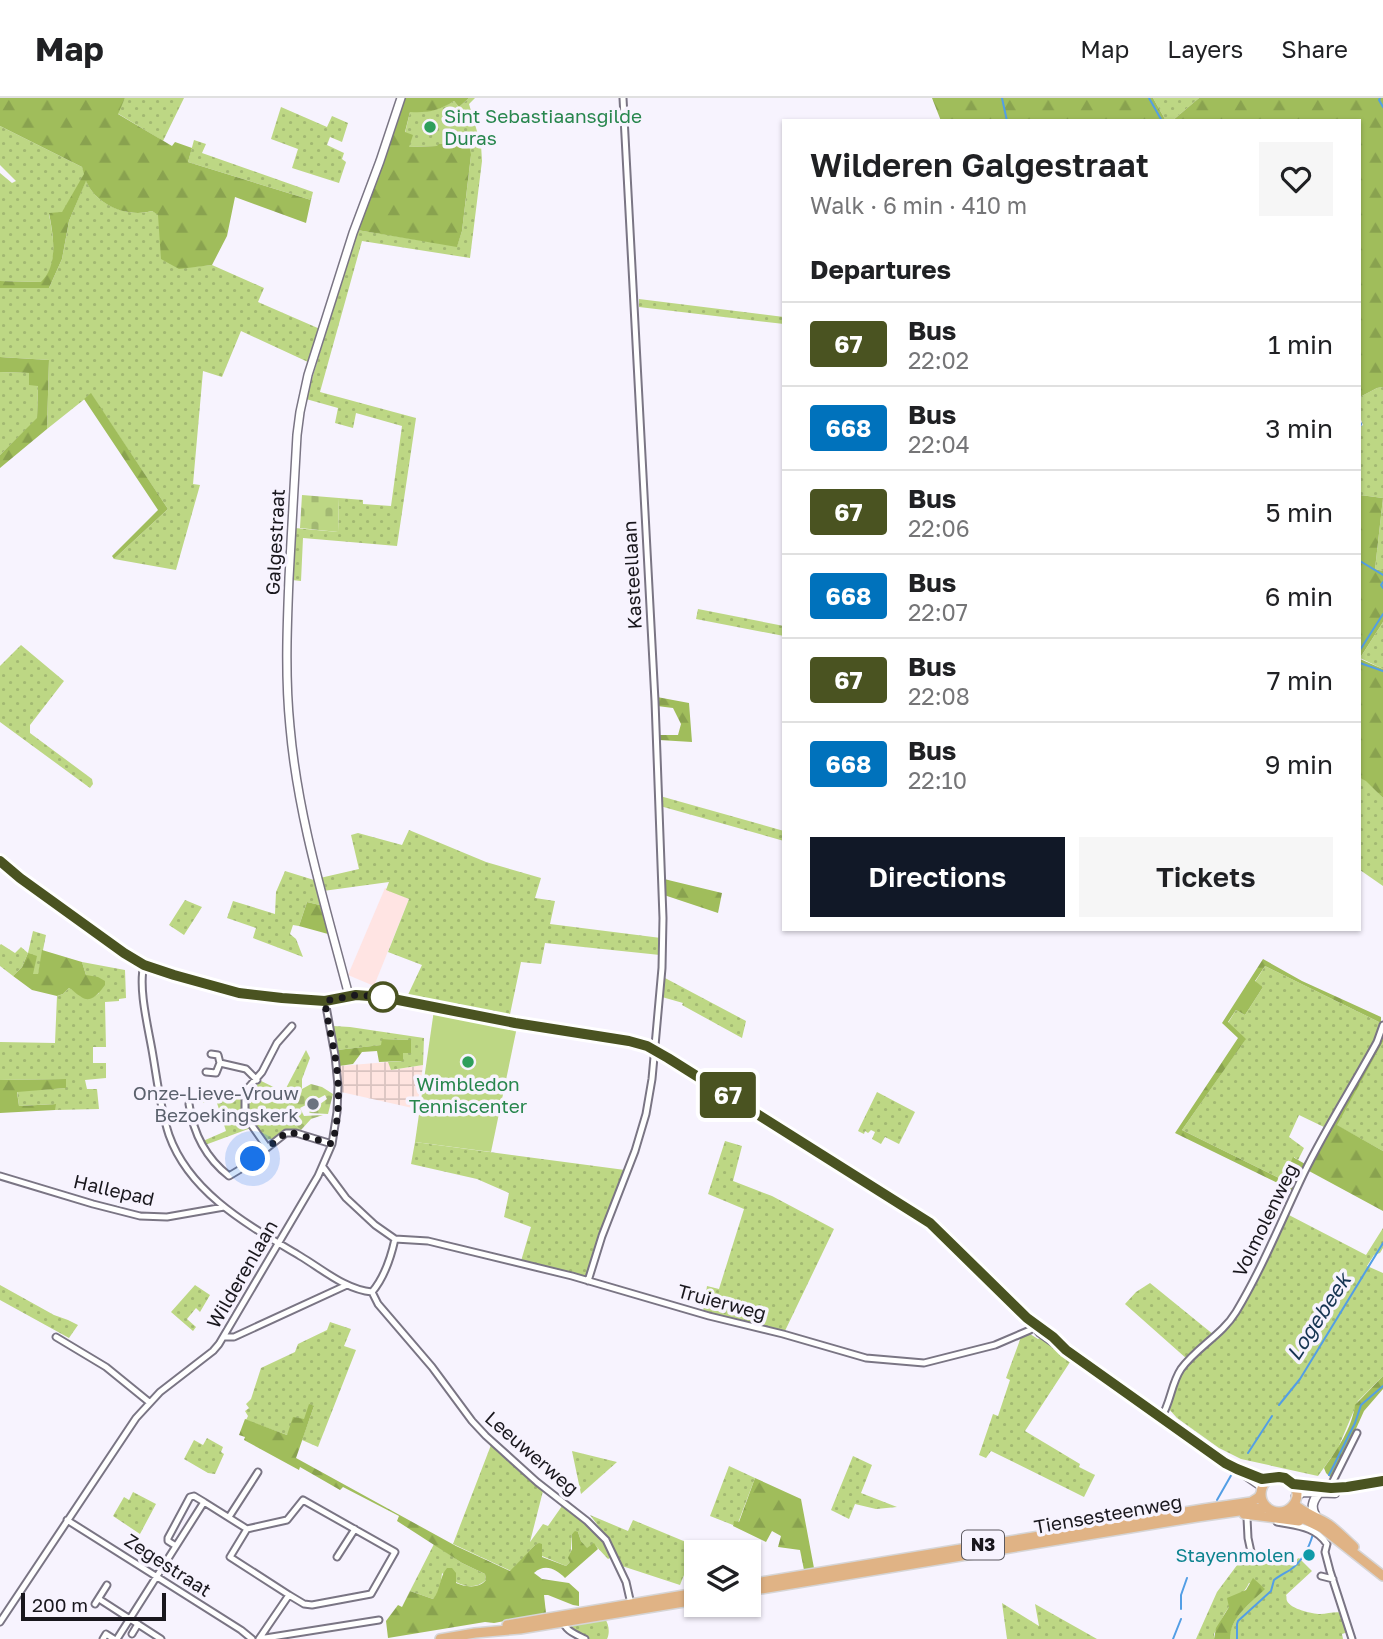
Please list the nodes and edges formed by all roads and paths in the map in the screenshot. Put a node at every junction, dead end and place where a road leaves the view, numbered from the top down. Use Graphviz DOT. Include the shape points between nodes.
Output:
graph roads {
  1 [pos="401,98"];
  2 [pos="623,98"];
  3 [pos="0,861"];
  4 [pos="144,965"];
  5 [pos="349,996"];
  6 [pos="325,1001"];
  7 [pos="1383,1025"];
  8 [pos="292,1026"];
  9 [pos="654,1050"];
  10 [pos="211,1054"];
  11 [pos="220,1063"];
  12 [pos="206,1072"];
  13 [pos="257,1080"];
  14 [pos="189,1104"];
  15 [pos="332,1144"];
  16 [pos="267,1147"];
  17 [pos="323,1167"];
  18 [pos="0,1176"];
  19 [pos="224,1207"];
  20 [pos="395,1239"];
  21 [pos="278,1243"];
  22 [pos="588,1281"];
  23 [pos="347,1285"];
  24 [pos="372,1292"];
  25 [pos="1035,1325"];
  26 [pos="224,1337"];
  27 [pos="56,1338"];
  28 [pos="149,1402"];
  29 [pos="1161,1418"];
  30 [pos="1357,1433"];
  31 [pos="258,1472"];
  32 [pos="1293,1484"];
  33 [pos="1383,1484"];
  34 [pos="1263,1486"];
  35 [pos="1331,1490"];
  36 [pos="1320,1492"];
  37 [pos="1295,1500"];
  38 [pos="204,1502"];
  39 [pos="1267,1507"];
  40 [pos="1285,1511"];
  41 [pos="1229,1513"];
  42 [pos="229,1517"];
  43 [pos="1247,1518"];
  44 [pos="1317,1518"];
  45 [pos="67,1520"];
  46 [pos="247,1529"];
  47 [pos="355,1529"];
  48 [pos="1328,1539"];
  49 [pos="176,1546"];
  50 [pos="1251,1552"];
  51 [pos="337,1557"];
  52 [pos="1366,1562"];
  53 [pos="1321,1576"];
  54 [pos="1383,1576"];
  55 [pos="157,1577"];
  56 [pos="1333,1579"];
  57 [pos="761,1582"];
  58 [pos="107,1585"];
  59 [pos="761,1589"];
  60 [pos="289,1594"];
  61 [pos="684,1596"];
  62 [pos="684,1601"];
  63 [pos="632,1607"];
  64 [pos="130,1619"];
  65 [pos="562,1619"];
  66 [pos="379,1620"];
  67 [pos="0,1622"];
  68 [pos="138,1624"];
  69 [pos="132,1634"];
  70 [pos="103,1639"];
  71 [pos="116,1639"];
  72 [pos="161,1639"];
  73 [pos="252,1639"];
  74 [pos="259,1639"];
  75 [pos="440,1639"];
  76 [pos="585,1639"];
  77 [pos="1352,1639"];
  1 -- 5 [label="street, Galgestraat" via="308,375 295,461 286,674 289,725 306,829"];
  2 -- 9 [label="street, Kasteellaan" via="663,906"];
  3 -- 4 [label="street"];
  4 -- 6 [label="street" via="239,993"];
  4 -- 19 [label="street" via="145,1008 168,1130 185,1166"];
  5 -- 6 [label="street"];
  5 -- 9 [label="street" via="383,997 618,1039"];
  6 -- 15 [label="street, Wilderenlaan" via="338,1086"];
  7 -- 29 [label="street, Volmolenweg" via="1237,1311 1181,1369"];
  8 -- 13 [label="street"];
  9 -- 22 [label="street, Kasteellaan" via="646,1115"];
  9 -- 25 [label="street" via="930,1223"];
  10 -- 11 [label="street" via="218,1055"];
  11 -- 12 [label="street" via="216,1073"];
  11 -- 13 [label="street" via="246,1069"];
  13 -- 16 [label="street" via="246,1092 244,1104 250,1123"];
  14 -- 16 [label="street" via="197,1135 229,1176"];
  15 -- 16 [label="street" via="290,1132"];
  15 -- 17 [label="street, Wilderenlaan"];
  17 -- 20 [label="street" via="346,1198"];
  17 -- 21 [label="street, Wilderenlaan"];
  18 -- 19 [label="street, Hallepad" via="140,1216 167,1217"];
  19 -- 21 [label="street"];
  20 -- 22 [label="street, Truierweg" via="428,1241"];
  20 -- 24 [label="street"];
  21 -- 23 [label="street"];
  21 -- 26 [label="street, Wilderenlaan"];
  22 -- 25 [label="street, Truierweg" via="850,1353 895,1361 933,1361 995,1345"];
  23 -- 24 [label="street"];
  23 -- 26 [label="street" via="234,1338"];
  24 -- 63 [label="street, Leeuwerweg" via="472,1421 606,1540"];
  25 -- 29 [label="street"];
  26 -- 28 [label="street, Wilderenlaan"];
  27 -- 28 [label="street" via="106,1367"];
  28 -- 45 [label="street, Wilderenlaan"];
  29 -- 34 [label="street"];
  30 -- 35 [label="street"];
  31 -- 42 [label="street"];
  32 -- 34 [label="main road" via="1279,1477"];
  32 -- 35 [label="main road"];
  32 -- 37 [label="main road"];
  33 -- 35 [label="main road" via="1348,1492"];
  34 -- 39 [label="main road"];
  34 -- 57 [label="main road, Tiensesteenweg / N3" via="1255,1501 1247,1503"];
  35 -- 36 [label="main road"];
  36 -- 37 [label="main road" via="1303,1492"];
  36 -- 44 [label="main road" via="1312,1503"];
  37 -- 40 [label="main road"];
  37 -- 44 [label="main road, N3" via="1300,1509"];
  38 -- 42 [label="street"];
  38 -- 49 [label="street"];
  38 -- 49 [label="street" via="190,1497 168,1538"];
  39 -- 40 [label="main road, N3" via="1277,1513"];
  39 -- 41 [label="main road, Tiensesteenweg / N3"];
  40 -- 48 [label="main road, N3" via="1322,1528"];
  41 -- 43 [label="street, Tiensesteenweg"];
  41 -- 48 [label="main road" via="1293,1520"];
  41 -- 59 [label="main road, Tiensesteenweg / N3"];
  42 -- 46 [label="street"];
  43 -- 48 [label="street, Tiensesteenweg" via="1307,1528"];
  43 -- 50 [label="street"];
  44 -- 52 [label="main road, N3" via="1343,1536"];
  45 -- 55 [label="street, Zegestraat"];
  45 -- 67 [label="street, Wilderenlaan"];
  46 -- 47 [label="street" via="287,1520 303,1500"];
  46 -- 60 [label="street" via="230,1557"];
  47 -- 51 [label="street"];
  47 -- 60 [label="street" via="395,1552 371,1594 312,1605"];
  48 -- 52 [label="main road, N3"];
  48 -- 56 [label="street" via="1325,1552"];
  49 -- 55 [label="street"];
  52 -- 54 [label="main road, N3"];
  53 -- 56 [label="street"];
  55 -- 64 [label="street"];
  55 -- 73 [label="street, Zegestraat"];
  56 -- 77 [label="street"];
  58 -- 64 [label="street" via="97,1602"];
  60 -- 74 [label="street"];
  61 -- 63 [label="main road"];
  62 -- 63 [label="main road"];
  63 -- 65 [label="main road"];
  64 -- 68 [label="street"];
  64 -- 71 [label="street"];
  65 -- 75 [label="main road"];
  65 -- 76 [label="street" via="567,1629"];
  66 -- 74 [label="street"];
  68 -- 69 [label="street"];
  68 -- 72 [label="street"];
  70 -- 71 [label="street" via="106,1634"];
}
